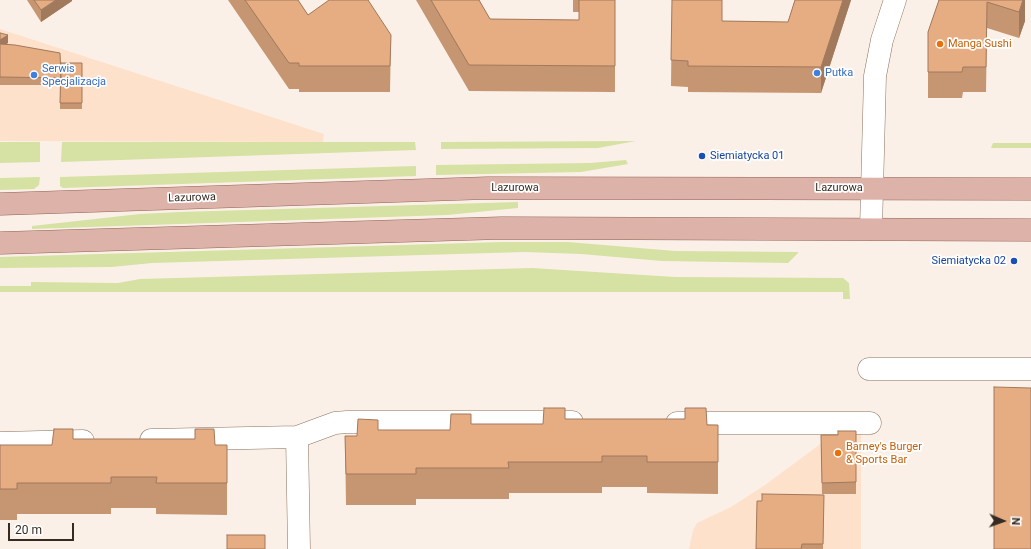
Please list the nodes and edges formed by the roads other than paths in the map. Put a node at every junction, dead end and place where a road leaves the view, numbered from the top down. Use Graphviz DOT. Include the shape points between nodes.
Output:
graph roads {
  1 [pos="895,0"];
  2 [pos="872,188"];
  3 [pos="1031,189"];
  4 [pos="0,204"];
  5 [pos="871,229"];
  6 [pos="1031,230"];
  7 [pos="0,243"];
  8 [pos="869,369"];
  9 [pos="1031,369"];
  10 [pos="594,422"];
  11 [pos="658,423"];
  12 [pos="870,423"];
  13 [pos="297,437"];
  14 [pos="133,440"];
  15 [pos="102,441"];
  16 [pos="0,443"];
  17 [pos="299,549"];
  1 -- 2 [label="street" via="882,40 875,76"];
  2 -- 3 [label="main road, Lazurowa"];
  2 -- 4 [label="main road, Lazurowa" via="488,188"];
  2 -- 5 [label="street"];
  5 -- 6 [label="main road"];
  5 -- 7 [label="main road" via="494,228"];
  8 -- 9 [label="street"];
  10 -- 13 [label="street" via="347,422 335,423"];
  11 -- 12 [label="street"];
  13 -- 14 [label="street"];
  13 -- 17 [label="street"];
  15 -- 16 [label="street"];
}
